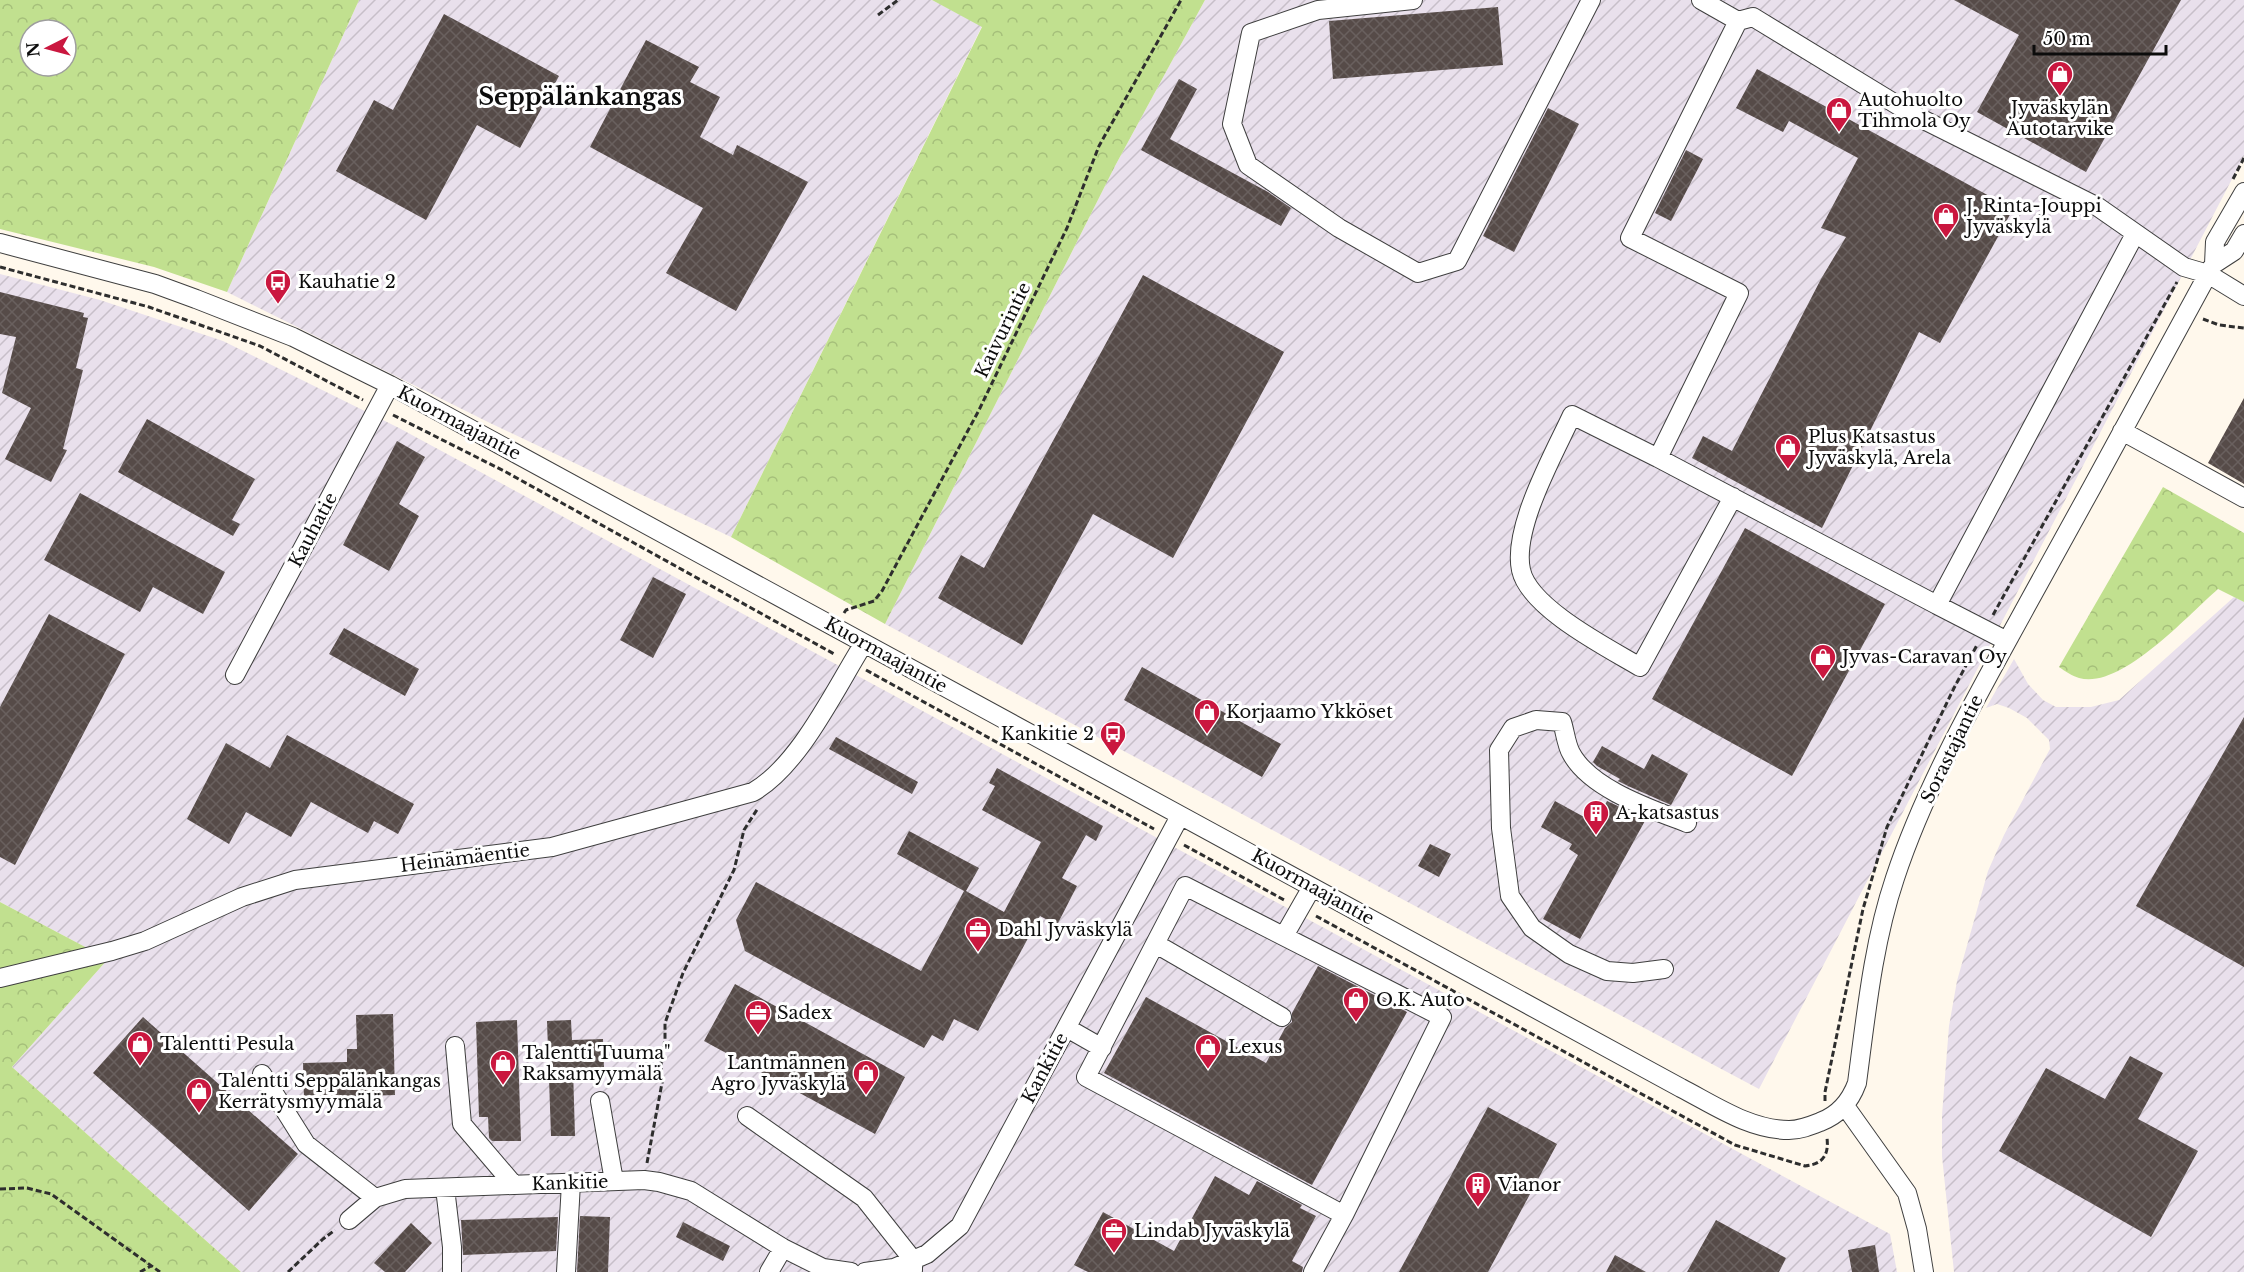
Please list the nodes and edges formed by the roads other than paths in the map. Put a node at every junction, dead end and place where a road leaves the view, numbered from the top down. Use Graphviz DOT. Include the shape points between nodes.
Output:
graph roads {
  1 [pos="1413,0"];
  2 [pos="1591,0"];
  3 [pos="1701,0"];
  4 [pos="1738,21"];
  5 [pos="2237,188"];
  6 [pos="2135,234"];
  7 [pos="2244,234"];
  8 [pos="0,243"];
  9 [pos="2211,269"];
  10 [pos="2244,296"];
  11 [pos="390,385"];
  12 [pos="2122,431"];
  13 [pos="1658,458"];
  14 [pos="1733,497"];
  15 [pos="2244,498"];
  16 [pos="1937,605"];
  17 [pos="2007,641"];
  18 [pos="864,643"];
  19 [pos="235,675"];
  20 [pos="1180,816"];
  21 [pos="1687,823"];
  22 [pos="1311,886"];
  23 [pos="1284,936"];
  24 [pos="1156,944"];
  25 [pos="1664,969"];
  26 [pos="0,978"];
  27 [pos="1282,1017"];
  28 [pos="1066,1028"];
  29 [pos="455,1046"];
  30 [pos="1102,1047"];
  31 [pos="262,1074"];
  32 [pos="600,1101"];
  33 [pos="1845,1106"];
  34 [pos="747,1116"];
  35 [pos="1749,1122"];
  36 [pos="614,1181"];
  37 [pos="571,1183"];
  38 [pos="514,1185"];
  39 [pos="445,1188"];
  40 [pos="375,1197"];
  41 [pos="1344,1215"];
  42 [pos="349,1220"];
  43 [pos="783,1248"];
  44 [pos="913,1266"];
  45 [pos="452,1272"];
  46 [pos="566,1272"];
  47 [pos="769,1272"];
  48 [pos="850,1272"];
  49 [pos="865,1272"];
  50 [pos="1313,1272"];
  51 [pos="1924,1272"];
  1 -- 2 [label="street" via="1318,10 1251,33 1232,124 1248,165 1339,228 1418,273 1457,261"];
  3 -- 4 [label="street"];
  4 -- 6 [label="street" via="1753,17 1912,114 2098,207"];
  4 -- 13 [label="street" via="1630,238 1739,293"];
  5 -- 9 [label="street, Sorastajantie" via="2214,242"];
  6 -- 9 [label="street" via="2184,267"];
  6 -- 16 [label="street"];
  7 -- 9 [label="street, Sorastajantie" via="2234,251"];
  8 -- 11 [label="street, Kuormaajantie" via="176,291 268,326"];
  9 -- 10 [label="street"];
  9 -- 12 [label="street, Sorastajantie"];
  11 -- 18 [label="street, Kuormaajantie"];
  11 -- 19 [label="street, Kauhatie"];
  12 -- 15 [label="street"];
  12 -- 17 [label="street, Sorastajantie"];
  13 -- 14 [label="street"];
  13 -- 14 [label="street" via="1572,415 1535,496 1520,545 1521,572 1535,595 1564,622 1640,667"];
  14 -- 16 [label="street"];
  16 -- 17 [label="street"];
  17 -- 33 [label="street, Sorastajantie" via="1927,797 1894,880 1869,1000 1857,1083"];
  18 -- 20 [label="street, Kuormaajantie"];
  18 -- 26 [label="street, Heinämäentie" via="789,762 753,792 552,847 295,880 242,897 145,941"];
  20 -- 22 [label="street, Kuormaajantie"];
  20 -- 28 [label="street, Kankitie"];
  21 -- 25 [label="street" via="1590,777 1570,753 1562,722 1536,720 1513,728 1499,750 1501,828 1510,896 1532,928 1569,954 1606,971"];
  22 -- 23 [label="street"];
  22 -- 35 [label="street, Kuormaajantie"];
  23 -- 24 [label="street" via="1185,886"];
  23 -- 41 [label="street" via="1442,1017"];
  24 -- 27 [label="street"];
  24 -- 30 [label="street"];
  28 -- 30 [label="street"];
  28 -- 44 [label="street, Kankitie" via="960,1226"];
  29 -- 38 [label="street" via="462,1124"];
  30 -- 41 [label="street" via="1086,1077"];
  31 -- 40 [label="street" via="306,1144"];
  32 -- 36 [label="street"];
  33 -- 35 [label="street, Sorastajantie" via="1837,1114 1803,1129"];
  33 -- 51 [label="street" via="1907,1192"];
  34 -- 44 [label="street" via="864,1198"];
  36 -- 37 [label="street, Kankitie"];
  36 -- 43 [label="street, Kankitie" via="644,1180 691,1191"];
  37 -- 38 [label="street, Kankitie"];
  37 -- 46 [label="street"];
  38 -- 39 [label="street, Kankitie"];
  39 -- 40 [label="street, Kankitie" via="405,1190"];
  39 -- 45 [label="street"];
  40 -- 42 [label="street, Kankitie"];
  41 -- 50 [label="street"];
  43 -- 47 [label="street"];
  43 -- 48 [label="street, Kankitie" via="823,1268"];
  44 -- 49 [label="street, Kankitie"];
}
